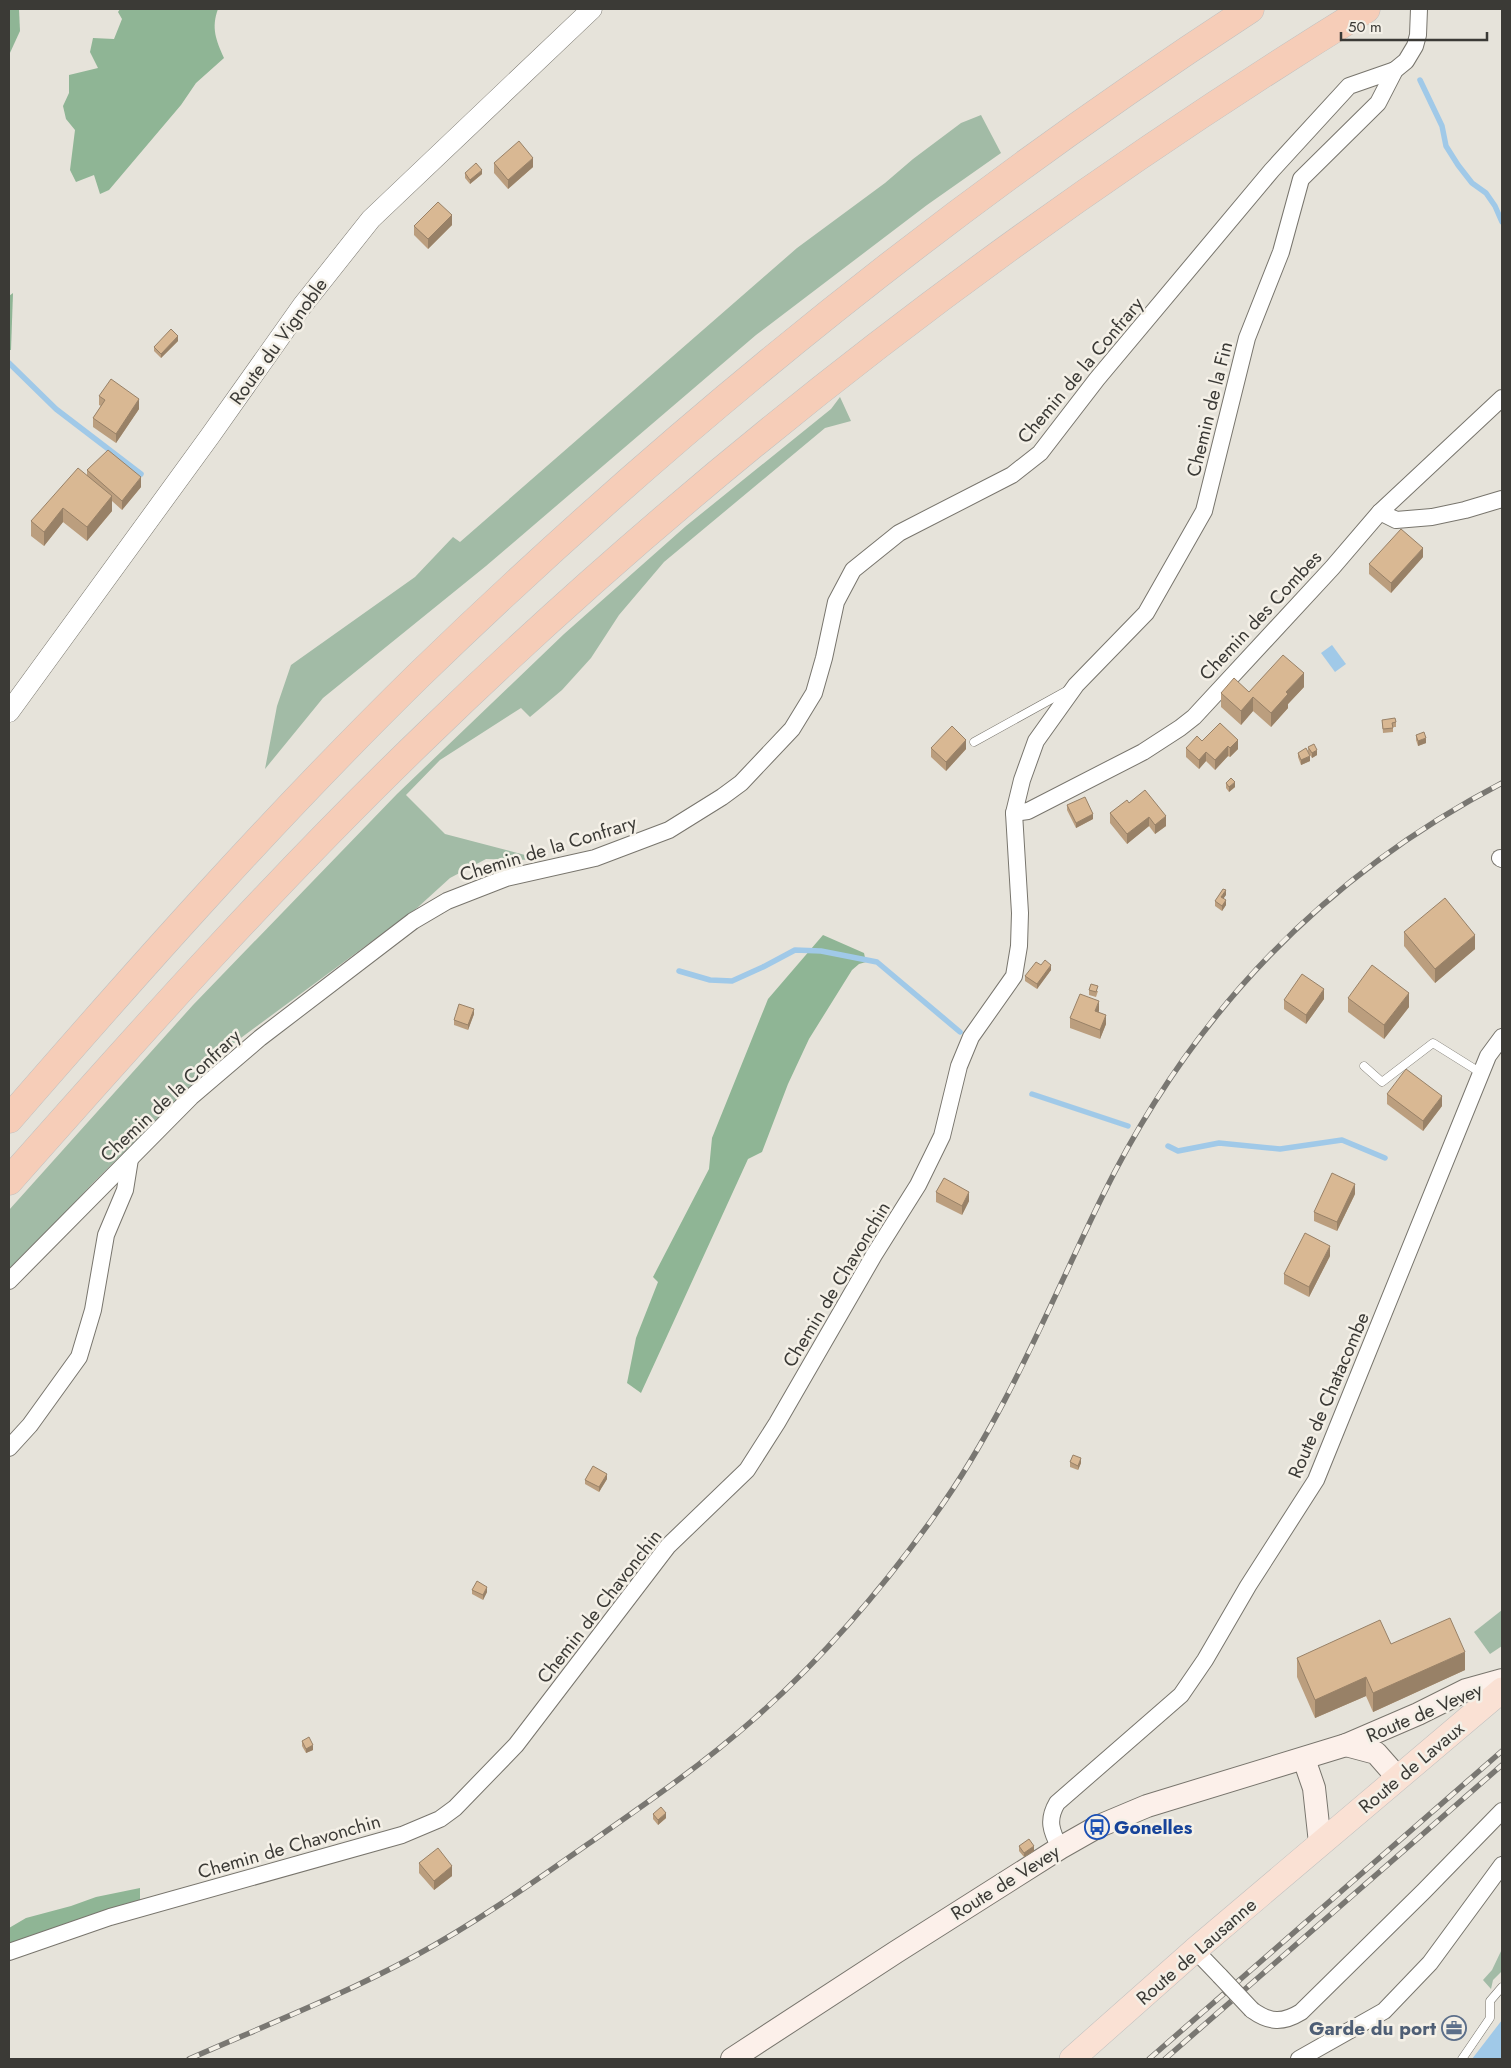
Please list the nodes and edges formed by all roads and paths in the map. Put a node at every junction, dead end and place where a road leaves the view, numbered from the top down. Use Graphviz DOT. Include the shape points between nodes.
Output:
graph roads {
  1 [pos="592,9"];
  2 [pos="1250,9"];
  3 [pos="1419,9"];
  4 [pos="1356,15"];
  5 [pos="1396,70"];
  6 [pos="1502,398"];
  7 [pos="1502,499"];
  8 [pos="1380,512"];
  9 [pos="1076,685"];
  10 [pos="9,712"];
  11 [pos="974,742"];
  12 [pos="1014,812"];
  13 [pos="1502,1036"];
  14 [pos="1364,1066"];
  15 [pos="1481,1074"];
  16 [pos="9,1119"];
  17 [pos="130,1160"];
  18 [pos="9,1181"];
  19 [pos="9,1281"];
  20 [pos="9,1448"];
  21 [pos="1502,1680"];
  22 [pos="1502,1690"];
  23 [pos="1346,1745"];
  24 [pos="1304,1759"];
  25 [pos="1398,1778"];
  26 [pos="1502,1811"];
  27 [pos="1320,1843"];
  28 [pos="1060,1848"];
  29 [pos="1502,1865"];
  30 [pos="1195,1950"];
  31 [pos="9,1952"];
  32 [pos="1502,1987"];
  33 [pos="732,2059"];
  34 [pos="1072,2059"];
  35 [pos="1299,2059"];
  36 [pos="1462,2059"];
  1 -- 10 [label="street, Route du Vignoble" via="371,218 302,306"];
  2 -- 16 [label="highway" via="1115,100 952,218 781,352 626,484 474,623 328,767 181,924"];
  3 -- 5 [label="street, Chemin de la Fin" via="1415,46"];
  4 -- 18 [label="highway" via="1165,138 987,263 894,332 666,518 507,659 366,794 123,1052"];
  5 -- 9 [label="street, Chemin de la Fin" via="1378,103 1302,179 1281,252 1247,338 1204,511 1146,613"];
  5 -- 17 [label="street, Chemin de la Confrary" via="1349,86 1266,178 1097,379 1040,453 1012,474 899,533 853,570 836,602 814,693 792,729 741,783 669,830 595,858 506,878 446,901 413,921 260,1038 190,1098"];
  6 -- 8 [label="street, Chemin des Combes"];
  7 -- 8 [label="street" via="1432,517 1396,520"];
  8 -- 12 [label="street, Chemin des Combes" via="1194,717 1143,752 1028,811"];
  9 -- 11 [label="lane"];
  9 -- 12 [label="street, Chemin de la Fin" via="1036,741"];
  12 -- 31 [label="street, Chemin de Chavonchin" via="1020,913 1014,976 971,1037 959,1066 942,1136 918,1185 747,1470 668,1546 516,1745 455,1808 424,1827 110,1917"];
  13 -- 15 [label="street, Route de Chatacombe" via="1488,1056"];
  14 -- 15 [label="lane" via="1382,1082 1433,1043"];
  15 -- 28 [label="street, Route de Chatacombe" via="1316,1480 1181,1695 1057,1803 1050,1819"];
  17 -- 19 [label="street, Chemin de la Confrary"];
  17 -- 20 [label="street" via="125,1190 106,1234 93,1310 80,1357"];
  21 -- 23 [label="main road, Route de Vevey" via="1466,1690"];
  22 -- 25 [label="main road, Route de Lavaux"];
  23 -- 24 [label="main road, Route de Vevey"];
  23 -- 25 [label="main road, Route de Vevey" via="1376,1753"];
  24 -- 27 [label="main road" via="1314,1788"];
  24 -- 28 [label="main road, Route de Vevey" via="1148,1806 1097,1827"];
  25 -- 27 [label="main road, Route de Lavaux"];
  26 -- 30 [label="street, bridge" via="1301,2012 1289,2019 1262,2018"];
  27 -- 30 [label="main road, Route de Lausanne"];
  28 -- 33 [label="main road, Route de Vevey"];
  29 -- 35 [label="street" via="1430,1963 1384,2011"];
  30 -- 34 [label="main road, Route de Lausanne"];
  32 -- 36 [label="lane" via="1490,2001 1490,2018"];
}
